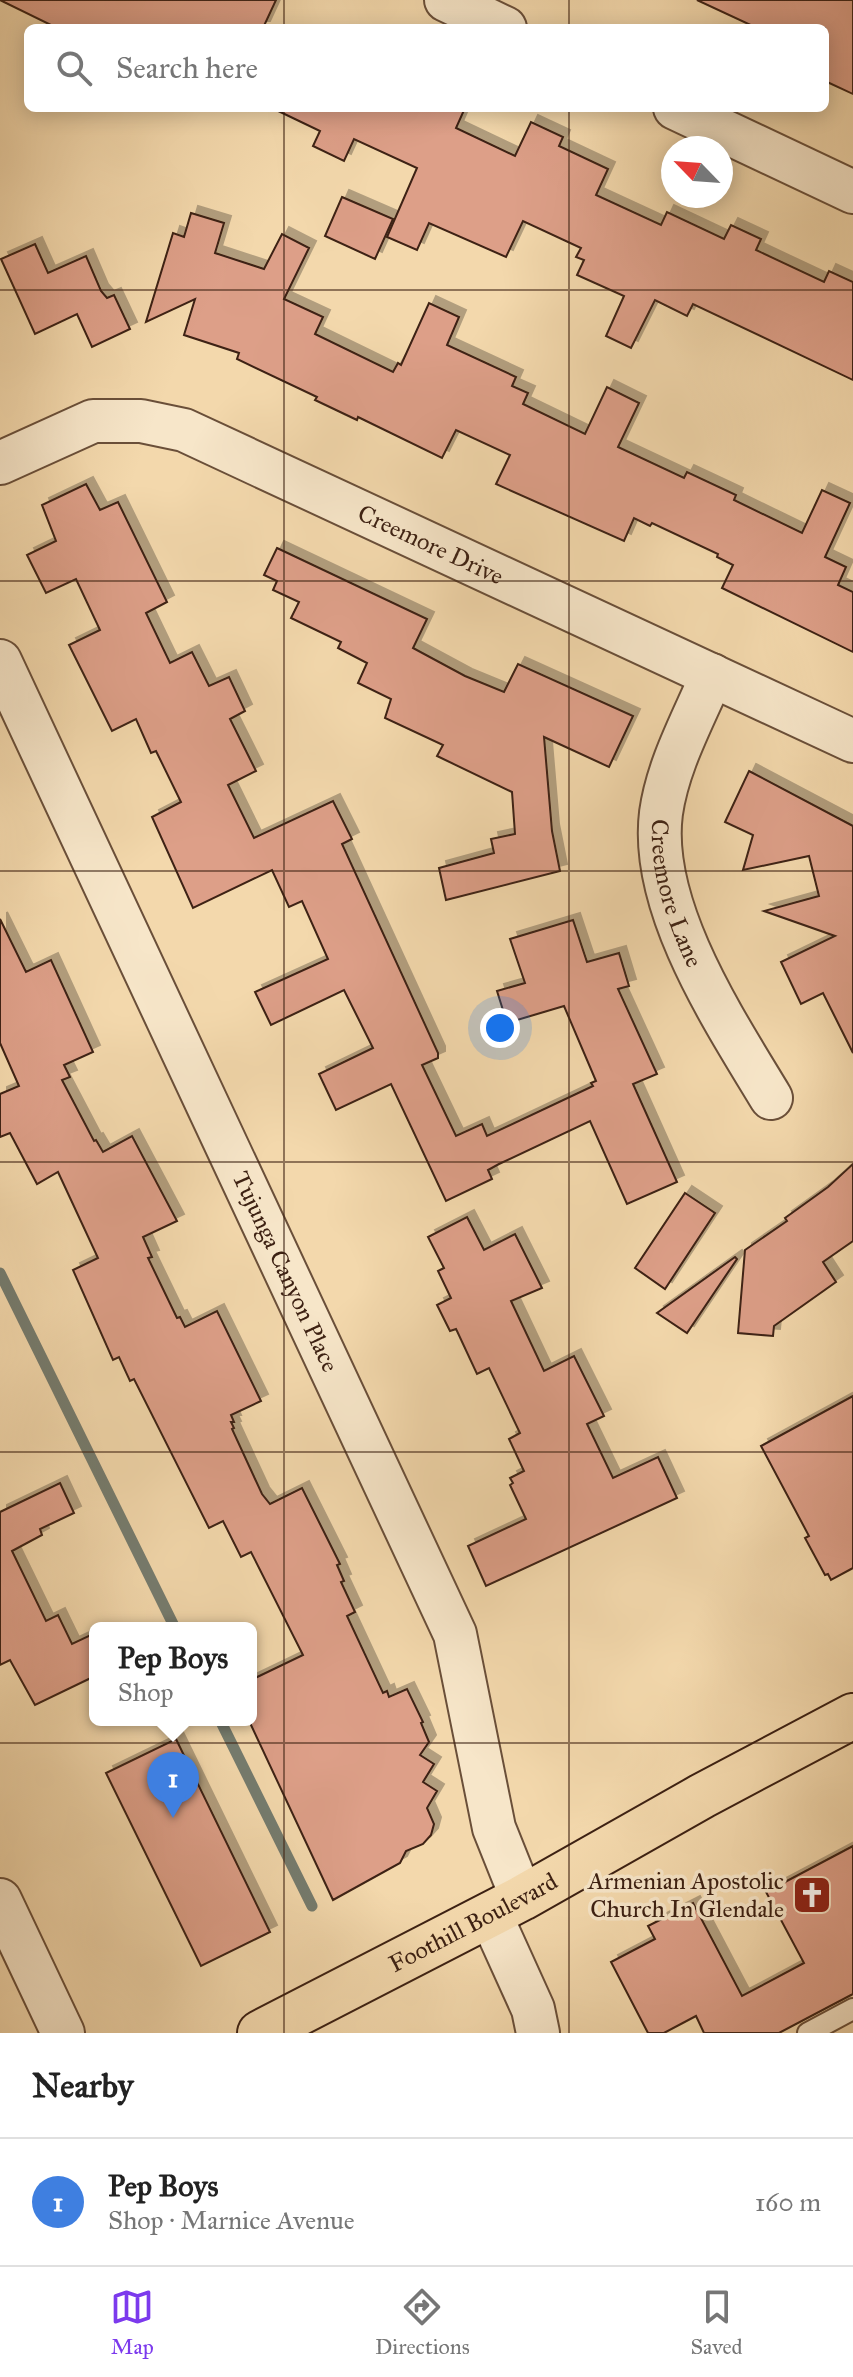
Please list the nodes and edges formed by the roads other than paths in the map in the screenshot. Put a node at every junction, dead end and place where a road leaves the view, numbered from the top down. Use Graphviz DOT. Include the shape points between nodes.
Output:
graph roads {
  1 [pos="446,0"];
  2 [pos="497,24"];
  3 [pos="683,112"];
  4 [pos="853,192"];
  5 [pos="0,463"];
  6 [pos="0,661"];
  7 [pos="712,675"];
  8 [pos="853,741"];
  9 [pos="771,1098"];
  10 [pos="853,1716"];
  11 [pos="0,1900"];
  12 [pos="506,1906"];
  13 [pos="853,2009"];
  14 [pos="63,2033"];
  15 [pos="260,2033"];
  16 [pos="538,2033"];
  17 [pos="808,2033"];
  1 -- 2 [label="street"];
  3 -- 4 [label="street"];
  5 -- 7 [label="street, Creemore Drive" via="93,421 141,421 184,430"];
  6 -- 12 [label="street, Tujunga Canyon Place" via="455,1634"];
  7 -- 8 [label="street, Creemore Drive"];
  7 -- 9 [label="street, Creemore Lane" via="672,767 661,813 660,858 686,946"];
  10 -- 12 [label="main road, Foothill Boulevard"];
  11 -- 14 [label="street"];
  12 -- 15 [label="main road, Foothill Boulevard"];
  12 -- 16 [label="street, Tujunga Canyon Place"];
  13 -- 17 [label="lane"];
}
